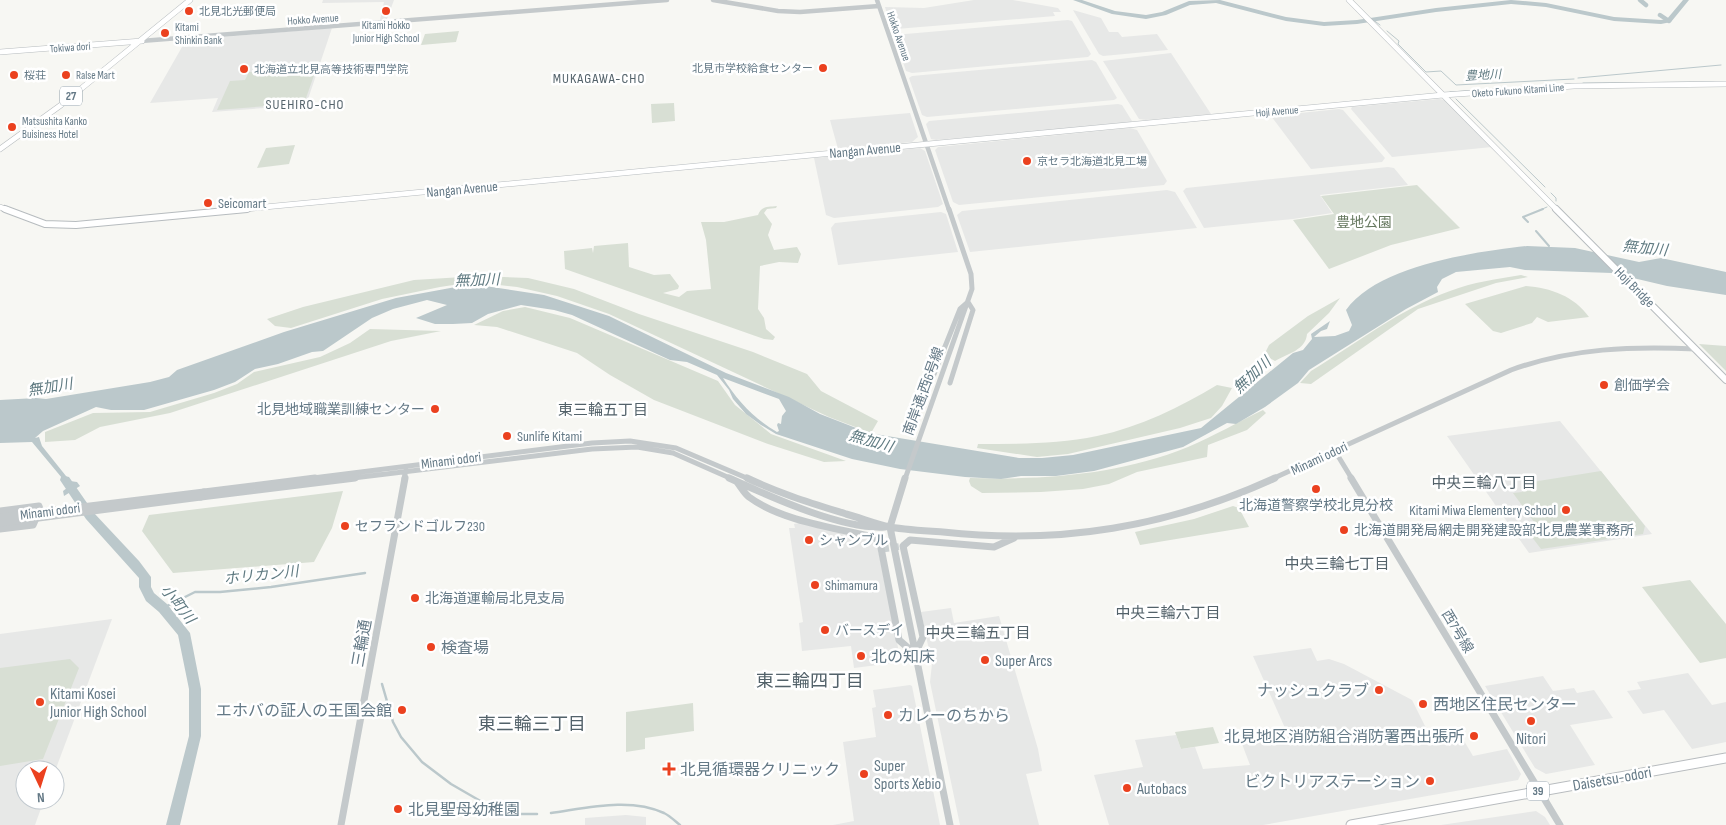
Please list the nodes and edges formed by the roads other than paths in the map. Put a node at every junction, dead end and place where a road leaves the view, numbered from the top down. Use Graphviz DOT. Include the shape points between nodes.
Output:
graph roads {
  1 [pos="190,0"];
  2 [pos="194,0"];
  3 [pos="666,0"];
  4 [pos="713,0"];
  5 [pos="877,0"];
  6 [pos="1349,0"];
  7 [pos="879,6"];
  8 [pos="141,41"];
  9 [pos="0,52"];
  10 [pos="1726,84"];
  11 [pos="1443,95"];
  12 [pos="927,144"];
  13 [pos="0,149"];
  14 [pos="0,207"];
  15 [pos="968,302"];
  16 [pos="1696,349"];
  17 [pos="932,379"];
  18 [pos="1726,380"];
  19 [pos="950,383"];
  20 [pos="1334,451"];
  21 [pos="407,469"];
  22 [pos="736,480"];
  23 [pos="202,495"];
  24 [pos="0,511"];
  25 [pos="0,517"];
  26 [pos="0,523"];
  27 [pos="890,527"];
  28 [pos="0,529"];
  29 [pos="1016,537"];
  30 [pos="914,654"];
  31 [pos="1726,758"];
  32 [pos="1540,791"];
  33 [pos="341,825"];
  34 [pos="950,825"];
  35 [pos="1350,825"];
  36 [pos="1560,825"];
  1 -- 8 [label="main road, 27"];
  2 -- 8 [label="main road, 27"];
  3 -- 8 [label="street, Hokko Avenue"];
  4 -- 7 [label="street, Hokko Avenue" via="800,12"];
  5 -- 7 [label="street"];
  6 -- 11 [label="main road"];
  7 -- 12 [label="street, Hokko Avenue"];
  8 -- 9 [label="main road, Tokiwa dori"];
  8 -- 13 [label="main road, 27"];
  10 -- 11 [label="main road, Oketo Fukuno Kitami Line" via="1574,86"];
  11 -- 12 [label="main road, Hoji Avenue"];
  11 -- 16 [label="main road, Hoji Bridge"];
  12 -- 14 [label="main road, Nangan Avenue" via="76,225 45,224"];
  12 -- 15 [label="street, 南岸通;西6号線" via="972,274"];
  15 -- 17 [label="street" via="960,309"];
  15 -- 19 [label="street" via="973,310"];
  15 -- 27 [label="street, 南岸通;西6号線"];
  16 -- 18 [label="main road"];
  16 -- 20 [label="street, Minami odori" via="1592,348 1548,357 1511,370"];
  20 -- 29 [label="street, Minami odori" via="1238,495 1189,512 1087,533"];
  20 -- 32 [label="street, 西7号線"];
  21 -- 22 [label="street, Minami odori" via="630,447 673,453"];
  21 -- 23 [label="street, Minami odori"];
  21 -- 27 [label="street, Minami odori" via="592,443 653,443 692,454 782,495"];
  21 -- 33 [label="street, 三輪通"];
  22 -- 27 [label="street, Minami odori" via="780,501 838,520 872,528"];
  22 -- 30 [label="street" via="747,496 772,508 874,537 880,543 899,640"];
  23 -- 25 [label="street, Minami odori, bridge"];
  23 -- 26 [label="street, Minami odori, bridge"];
  24 -- 28 [label="street" via="39,506 40,509 32,525"];
  27 -- 29 [label="street, Minami odori"];
  27 -- 30 [label="street, 南岸通;西6号線"];
  29 -- 30 [label="street" via="994,547 910,540 903,546 923,637"];
  30 -- 34 [label="street, 南岸通;西6号線"];
  31 -- 32 [label="highway, Daisetsu-odori / 39"];
  32 -- 35 [label="highway, Daisetsu-odori / 39"];
  32 -- 36 [label="street, 西7号線"];
}
